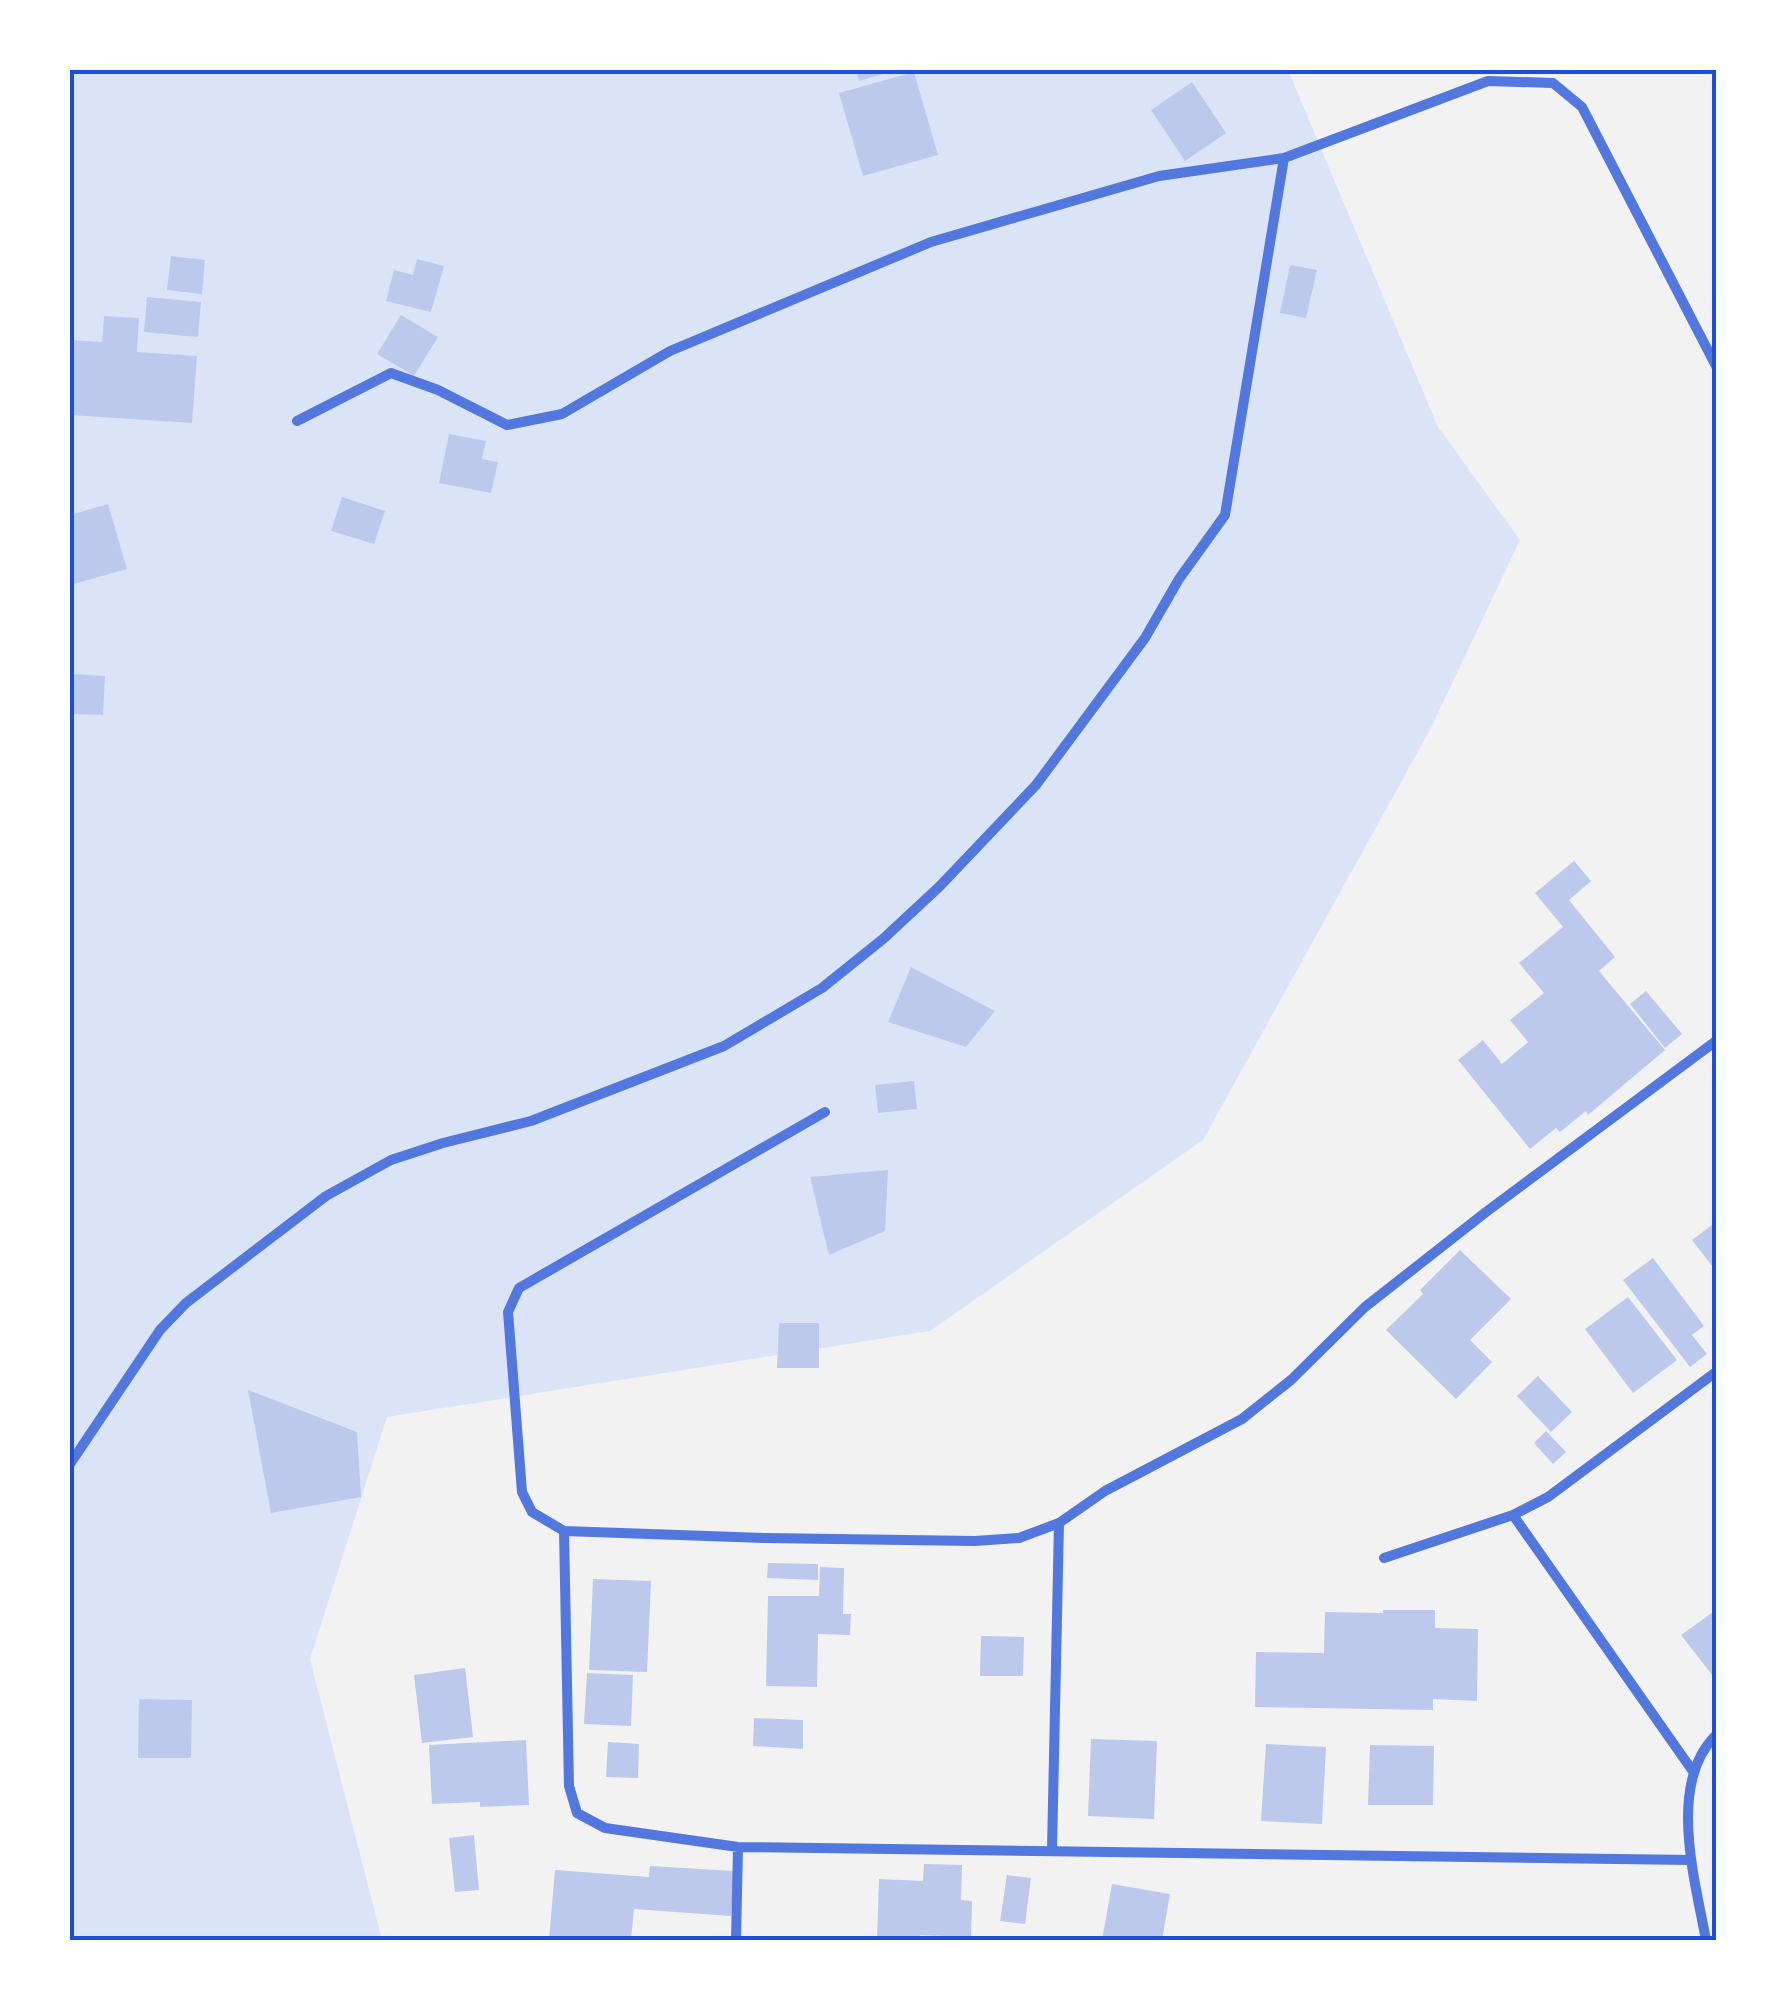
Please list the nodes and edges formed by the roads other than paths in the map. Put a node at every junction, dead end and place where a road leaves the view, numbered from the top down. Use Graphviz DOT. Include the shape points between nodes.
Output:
graph roads {
  1 [pos="1284,158"];
  2 [pos="1716,366"];
  3 [pos="297,421"];
  4 [pos="1716,1041"];
  5 [pos="825,1112"];
  6 [pos="1716,1372"];
  7 [pos="70,1464"];
  8 [pos="1513,1515"];
  9 [pos="1059,1523"];
  10 [pos="564,1531"];
  11 [pos="1384,1558"];
  12 [pos="1716,1735"];
  13 [pos="1692,1770"];
  14 [pos="738,1847"];
  15 [pos="1052,1850"];
  16 [pos="1691,1860"];
  17 [pos="736,1940"];
  18 [pos="1706,1940"];
  1 -- 2 [label="street" via="1488,81 1553,83 1582,107"];
  1 -- 3 [label="street" via="1159,176 930,242 670,351 562,414 507,425 390,373"];
  1 -- 7 [label="street" via="1225,515 1036,785 939,888 822,988 701,1058 530,1121 391,1160 326,1196 186,1303"];
  4 -- 9 [label="street" via="1380,1296 1242,1419 1105,1491"];
  5 -- 10 [label="street" via="520,1288 508,1312 522,1492 532,1512"];
  6 -- 8 [label="street" via="1548,1497"];
  8 -- 11 [label="street"];
  8 -- 13 [label="street"];
  9 -- 10 [label="street" via="1018,1538 975,1541"];
  9 -- 15 [label="street"];
  10 -- 14 [label="street" via="569,1786 577,1813 605,1828"];
  12 -- 13 [label="street"];
  13 -- 16 [label="street"];
  14 -- 15 [label="street"];
  14 -- 17 [label="street"];
  15 -- 16 [label="street"];
  16 -- 18 [label="street"];
}
